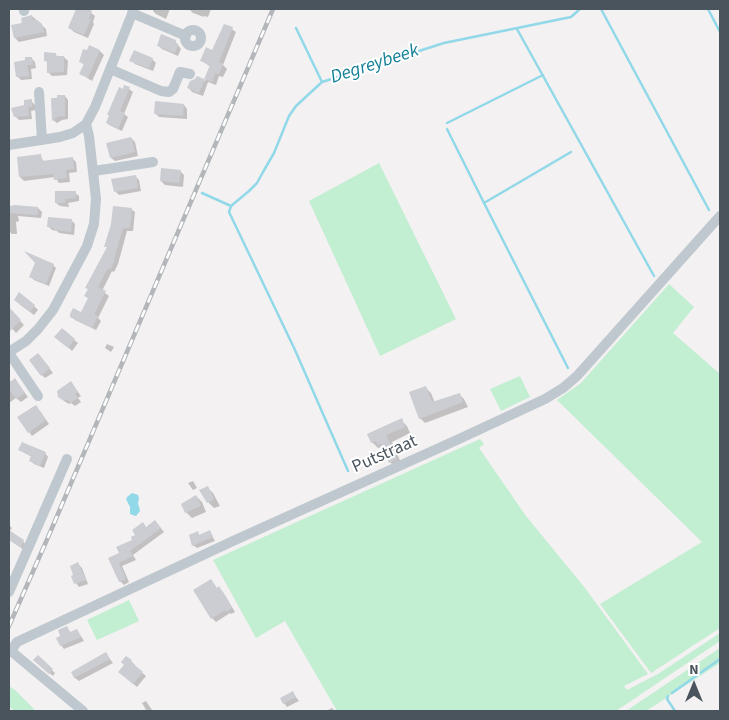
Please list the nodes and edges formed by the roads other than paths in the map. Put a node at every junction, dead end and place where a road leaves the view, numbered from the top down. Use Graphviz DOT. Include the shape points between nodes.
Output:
graph roads {
  1 [pos="133,11"];
  2 [pos="186,36"];
  3 [pos="110,69"];
  4 [pos="190,74"];
  5 [pos="39,92"];
  6 [pos="86,124"];
  7 [pos="42,140"];
  8 [pos="9,145"];
  9 [pos="153,162"];
  10 [pos="94,171"];
  11 [pos="720,216"];
  12 [pos="9,352"];
  13 [pos="38,396"];
  14 [pos="66,459"];
  15 [pos="9,592"];
  16 [pos="83,711"];
  1 -- 2 [label="street"];
  1 -- 3 [label="street"];
  3 -- 4 [label="street" via="169,92 180,72"];
  3 -- 6 [label="street"];
  5 -- 7 [label="street"];
  6 -- 7 [label="street" via="71,134"];
  6 -- 10 [label="street"];
  7 -- 8 [label="street"];
  9 -- 10 [label="street"];
  10 -- 12 [label="street" via="96,198 87,246 53,310 26,341"];
  11 -- 16 [label="street, Putstraat" via="577,376 545,399 16,642 11,650"];
  12 -- 13 [label="street"];
  14 -- 15 [label="street"];
}
